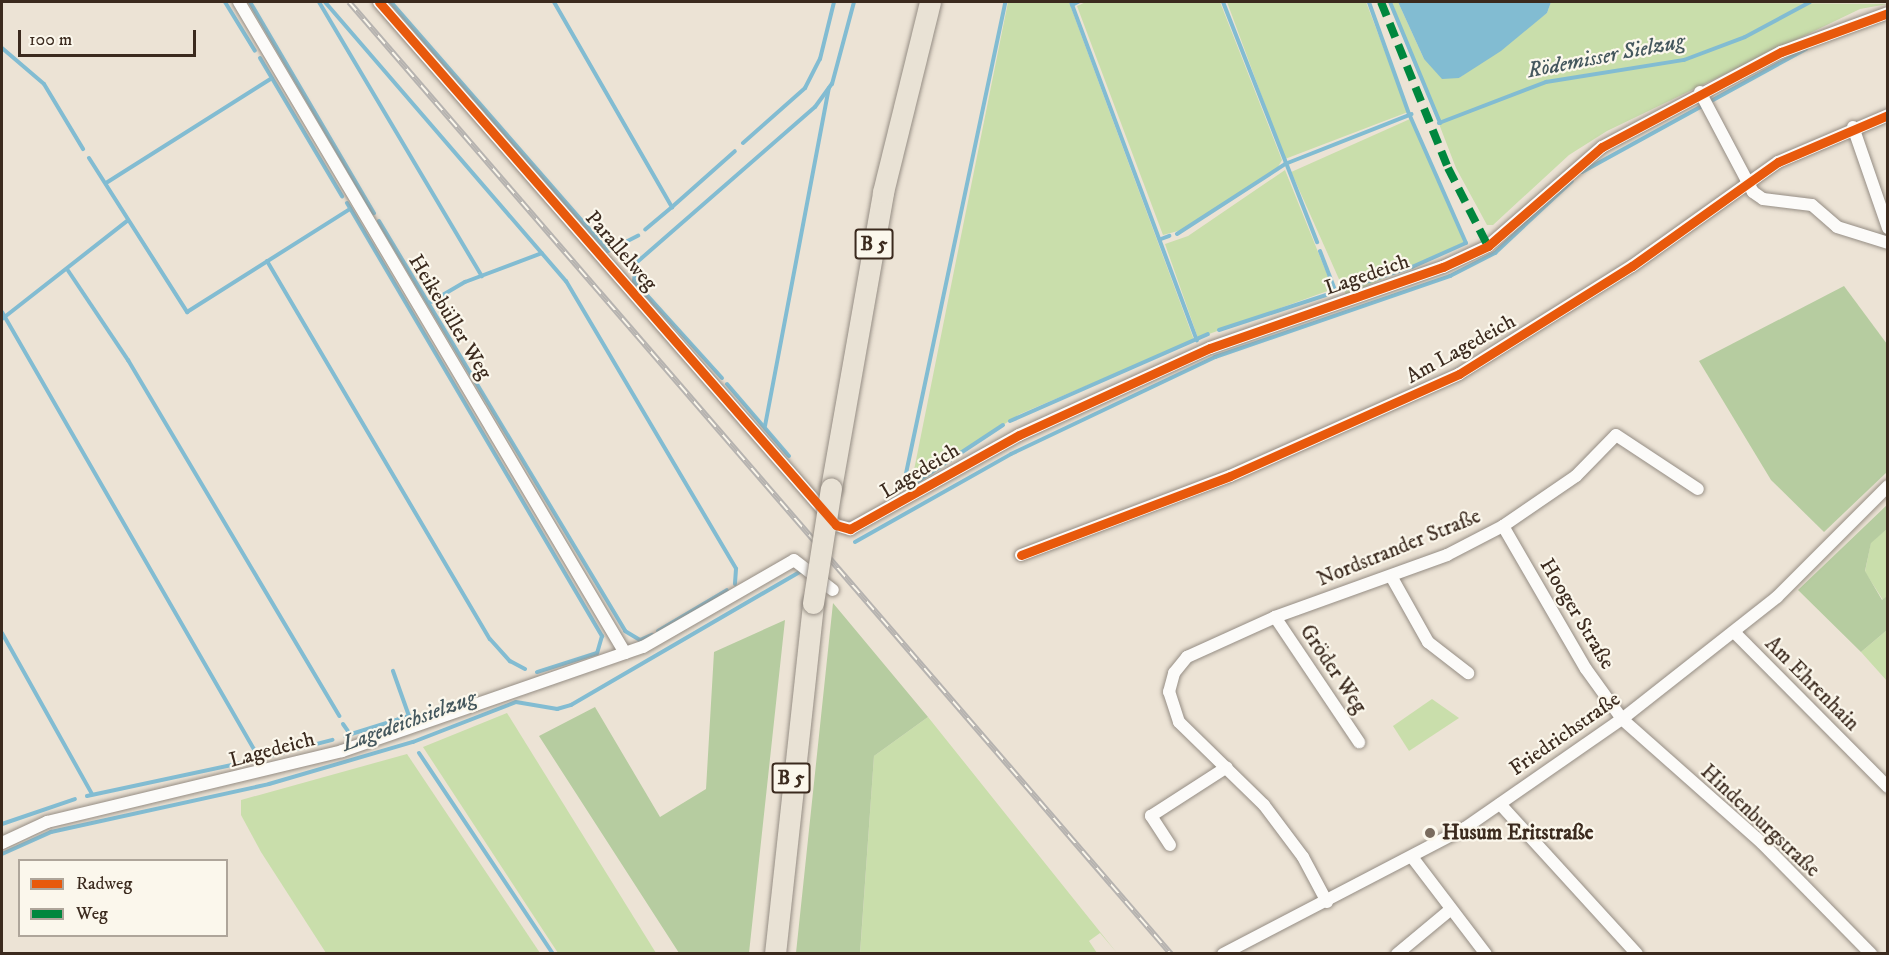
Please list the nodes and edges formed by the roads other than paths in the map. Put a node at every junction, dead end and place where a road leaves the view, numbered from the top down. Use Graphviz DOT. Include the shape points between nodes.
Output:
graph roads {
  1 [pos="239,2"];
  2 [pos="379,2"];
  3 [pos="930,2"];
  4 [pos="1887,13"];
  5 [pos="1700,92"];
  6 [pos="1887,115"];
  7 [pos="1853,127"];
  8 [pos="1747,182"];
  9 [pos="1887,228"];
  10 [pos="1887,243"];
  11 [pos="1887,486"];
  12 [pos="1698,489"];
  13 [pos="836,525"];
  14 [pos="1503,526"];
  15 [pos="1021,555"];
  16 [pos="1391,576"];
  17 [pos="833,590"];
  18 [pos="1275,616"];
  19 [pos="1735,633"];
  20 [pos="625,653"];
  21 [pos="1468,674"];
  22 [pos="1622,718"];
  23 [pos="1359,742"];
  24 [pos="1227,767"];
  25 [pos="1887,787"];
  26 [pos="1500,804"];
  27 [pos="2,843"];
  28 [pos="1170,845"];
  29 [pos="1412,857"];
  30 [pos="1327,902"];
  31 [pos="1450,910"];
  32 [pos="1224,953"];
  33 [pos="775,954"];
  34 [pos="1396,954"];
  35 [pos="1486,954"];
  36 [pos="1637,954"];
  37 [pos="1871,954"];
  1 -- 20 [label="street, Heikebüller Weg"];
  2 -- 13 [label="street, Parallelweg"];
  3 -- 33 [label="highway, B 5, bridge" via="883,192 831,489 813,603"];
  4 -- 5 [label="street, Lagedeich" via="1833,30"];
  5 -- 8 [label="street"];
  5 -- 13 [label="street, Lagedeich" via="1602,147 1488,246 1443,267 1210,348 1019,435 862,525 850,529"];
  6 -- 7 [label="street, Am Lagedeich"];
  7 -- 8 [label="street, Am Lagedeich"];
  7 -- 9 [label="street" via="1877,183"];
  8 -- 10 [label="street" via="1763,199 1812,204 1837,227"];
  8 -- 15 [label="street, Am Lagedeich" via="1632,266 1459,375 1230,476"];
  11 -- 19 [label="street, Friedrichstraße"];
  12 -- 14 [label="street, Nordstrander Straße" via="1616,435 1576,476"];
  14 -- 16 [label="street, Nordstrander Straße"];
  14 -- 22 [label="street, Hooger Straße" via="1586,669"];
  16 -- 18 [label="street, Nordstrander Straße"];
  16 -- 21 [label="street" via="1428,642"];
  17 -- 20 [label="street, Lagedeich" via="802,562 783,564 658,640"];
  18 -- 23 [label="street, Gröder Weg"];
  18 -- 24 [label="street, Nordstrander Straße" via="1187,657 1174,673 1169,692 1179,722"];
  19 -- 22 [label="street, Friedrichstraße"];
  19 -- 25 [label="street, Am Ehrenhain"];
  20 -- 27 [label="street, Lagedeich" via="342,751 47,822"];
  22 -- 26 [label="street, Friedrichstraße"];
  22 -- 37 [label="street, Hindenburgstraße" via="1762,843"];
  24 -- 28 [label="street" via="1151,816"];
  24 -- 30 [label="street" via="1285,831"];
  26 -- 29 [label="street, Friedrichstraße"];
  26 -- 36 [label="street"];
  29 -- 30 [label="street, Friedrichstraße"];
  29 -- 31 [label="street"];
  30 -- 32 [label="street, Friedrichstraße"];
  31 -- 34 [label="street"];
  31 -- 35 [label="street"];
}
